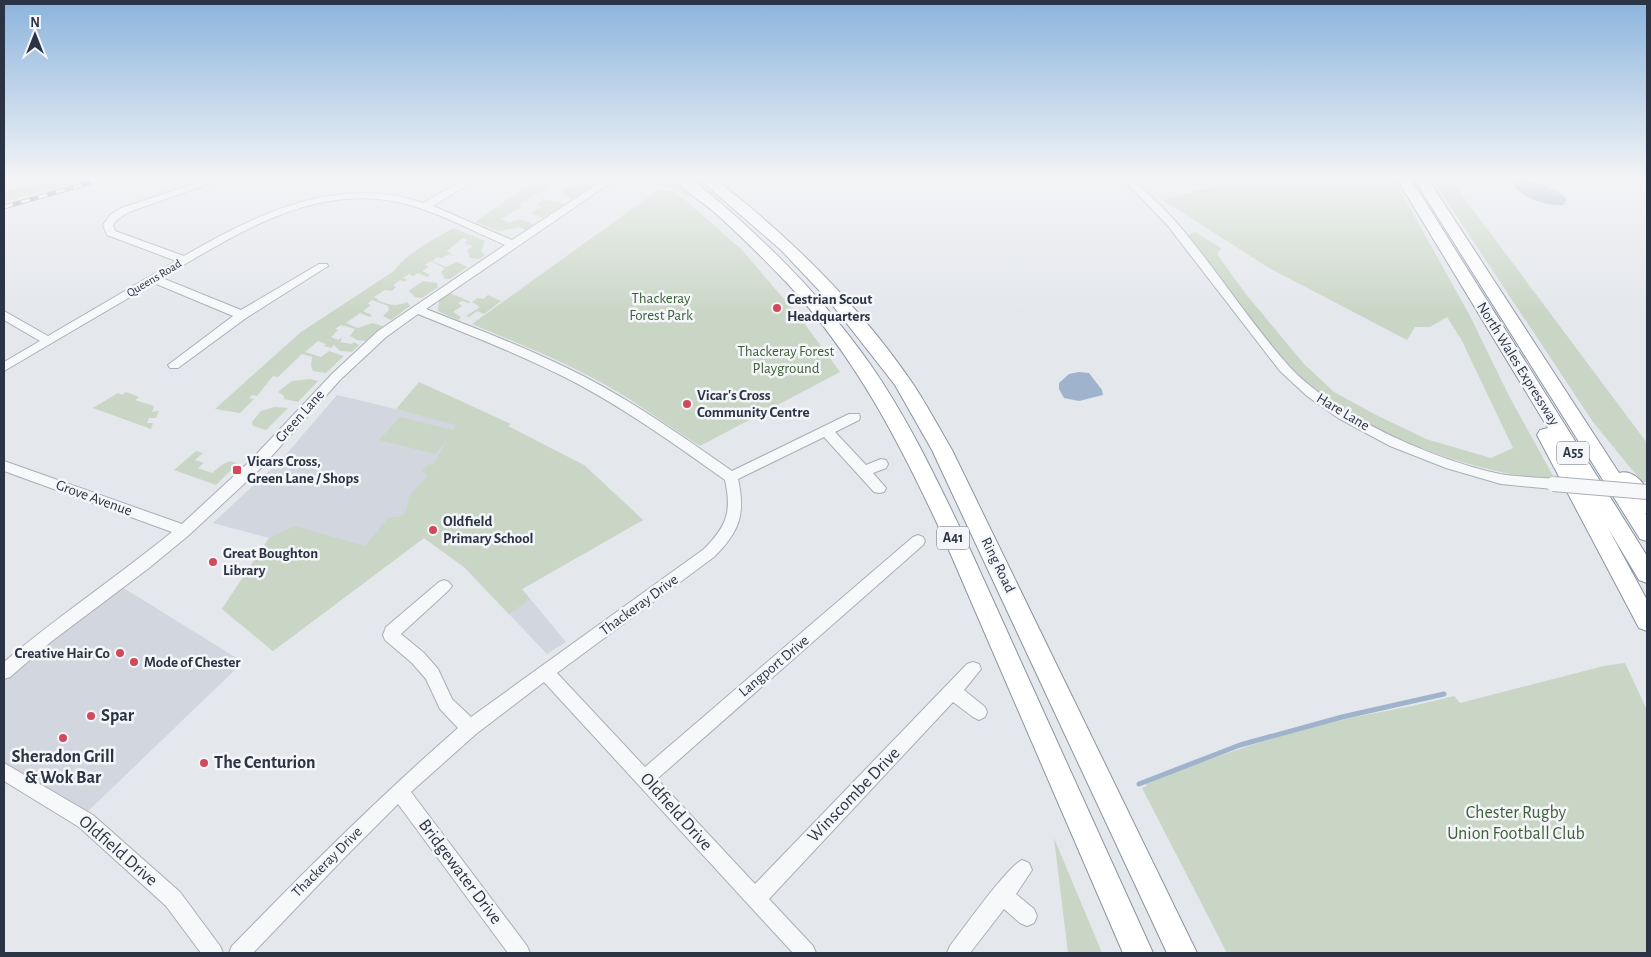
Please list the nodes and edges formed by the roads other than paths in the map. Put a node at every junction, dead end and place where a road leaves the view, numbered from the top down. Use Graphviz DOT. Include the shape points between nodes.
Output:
graph roads {
  1 [pos="109,224"];
  2 [pos="250,224"];
  3 [pos="463,224"];
  4 [pos="543,224"];
  5 [pos="735,224"];
  6 [pos="760,224"];
  7 [pos="1172,224"];
  8 [pos="1431,224"];
  9 [pos="1450,224"];
  10 [pos="511,244"];
  11 [pos="184,260"];
  12 [pos="323,266"];
  13 [pos="154,279"];
  14 [pos="416,309"];
  15 [pos="242,314"];
  16 [pos="4,315"];
  17 [pos="1498,332"];
  18 [pos="48,342"];
  19 [pos="174,365"];
  20 [pos="4,367"];
  21 [pos="1559,395"];
  22 [pos="854,416"];
  23 [pos="826,431"];
  24 [pos="881,464"];
  25 [pos="4,466"];
  26 [pos="863,472"];
  27 [pos="731,477"];
  28 [pos="878,488"];
  29 [pos="1647,492"];
  30 [pos="1647,506"];
  31 [pos="184,531"];
  32 [pos="1647,534"];
  33 [pos="918,541"];
  34 [pos="1647,574"];
  35 [pos="444,586"];
  36 [pos="1647,621"];
  37 [pos="973,669"];
  38 [pos="4,672"];
  39 [pos="545,672"];
  40 [pos="952,691"];
  41 [pos="979,712"];
  42 [pos="470,728"];
  43 [pos="4,771"];
  44 [pos="645,778"];
  45 [pos="399,791"];
  46 [pos="1022,870"];
  47 [pos="1002,895"];
  48 [pos="756,898"];
  49 [pos="1027,916"];
  50 [pos="212,953"];
  51 [pos="239,953"];
  52 [pos="520,953"];
  53 [pos="806,953"];
  54 [pos="957,953"];
  55 [pos="1138,953"];
  56 [pos="1182,953"];
  1 -- 11 [label="street" via="111,233"];
  2 -- 11 [label="street, Queens Road"];
  3 -- 10 [label="street, Queens Road"];
  4 -- 10 [label="street, Green Lane"];
  5 -- 55 [label="highway, Ring Road / A41" via="796,285 839,336 884,401 959,550"];
  6 -- 56 [label="highway, Ring Road / A41" via="808,268 902,381 946,459"];
  7 -- 29 [label="street, Hare Lane, bridge" via="1284,368 1311,393 1343,415 1396,443 1501,479"];
  8 -- 17 [label="highway, North Wales Expressway / A55"];
  9 -- 21 [label="highway, North Wales Expressway / A55"];
  10 -- 14 [label="street, Green Lane"];
  11 -- 13 [label="street, Queens Road"];
  12 -- 15 [label="street"];
  13 -- 15 [label="street"];
  13 -- 18 [label="street, Queens Road"];
  14 -- 27 [label="street" via="526,353 586,382"];
  14 -- 31 [label="street, Green Lane" via="351,362 255,466"];
  15 -- 19 [label="street"];
  16 -- 18 [label="street"];
  17 -- 34 [label="highway, North Wales Expressway / A55"];
  17 -- 36 [label="highway" via="1522,388"];
  18 -- 20 [label="street, Queens Road"];
  21 -- 30 [label="highway"];
  21 -- 32 [label="highway, North Wales Expressway / A55"];
  22 -- 23 [label="street"];
  23 -- 26 [label="street"];
  23 -- 27 [label="street"];
  24 -- 26 [label="street"];
  25 -- 31 [label="street, Grove Avenue"];
  26 -- 28 [label="street"];
  27 -- 39 [label="street, Thackeray Drive" via="737,508 724,538 709,553"];
  31 -- 38 [label="street, Green Lane"];
  33 -- 44 [label="street, Langport Drive" via="909,558 788,652"];
  35 -- 42 [label="street" via="392,632 394,639 432,674 446,704"];
  37 -- 40 [label="street, Winscombe Drive"];
  39 -- 42 [label="street, Thackeray Drive"];
  39 -- 44 [label="street, Oldfield Drive"];
  40 -- 41 [label="street"];
  40 -- 48 [label="street, Winscombe Drive"];
  42 -- 45 [label="street, Thackeray Drive"];
  43 -- 50 [label="street, Oldfield Drive" via="86,821 173,899"];
  44 -- 48 [label="street, Oldfield Drive"];
  45 -- 51 [label="street, Thackeray Drive"];
  45 -- 52 [label="street, Bridgewater Drive"];
  46 -- 47 [label="street"];
  47 -- 49 [label="street"];
  47 -- 54 [label="street"];
  48 -- 53 [label="street, Oldfield Drive"];
}
